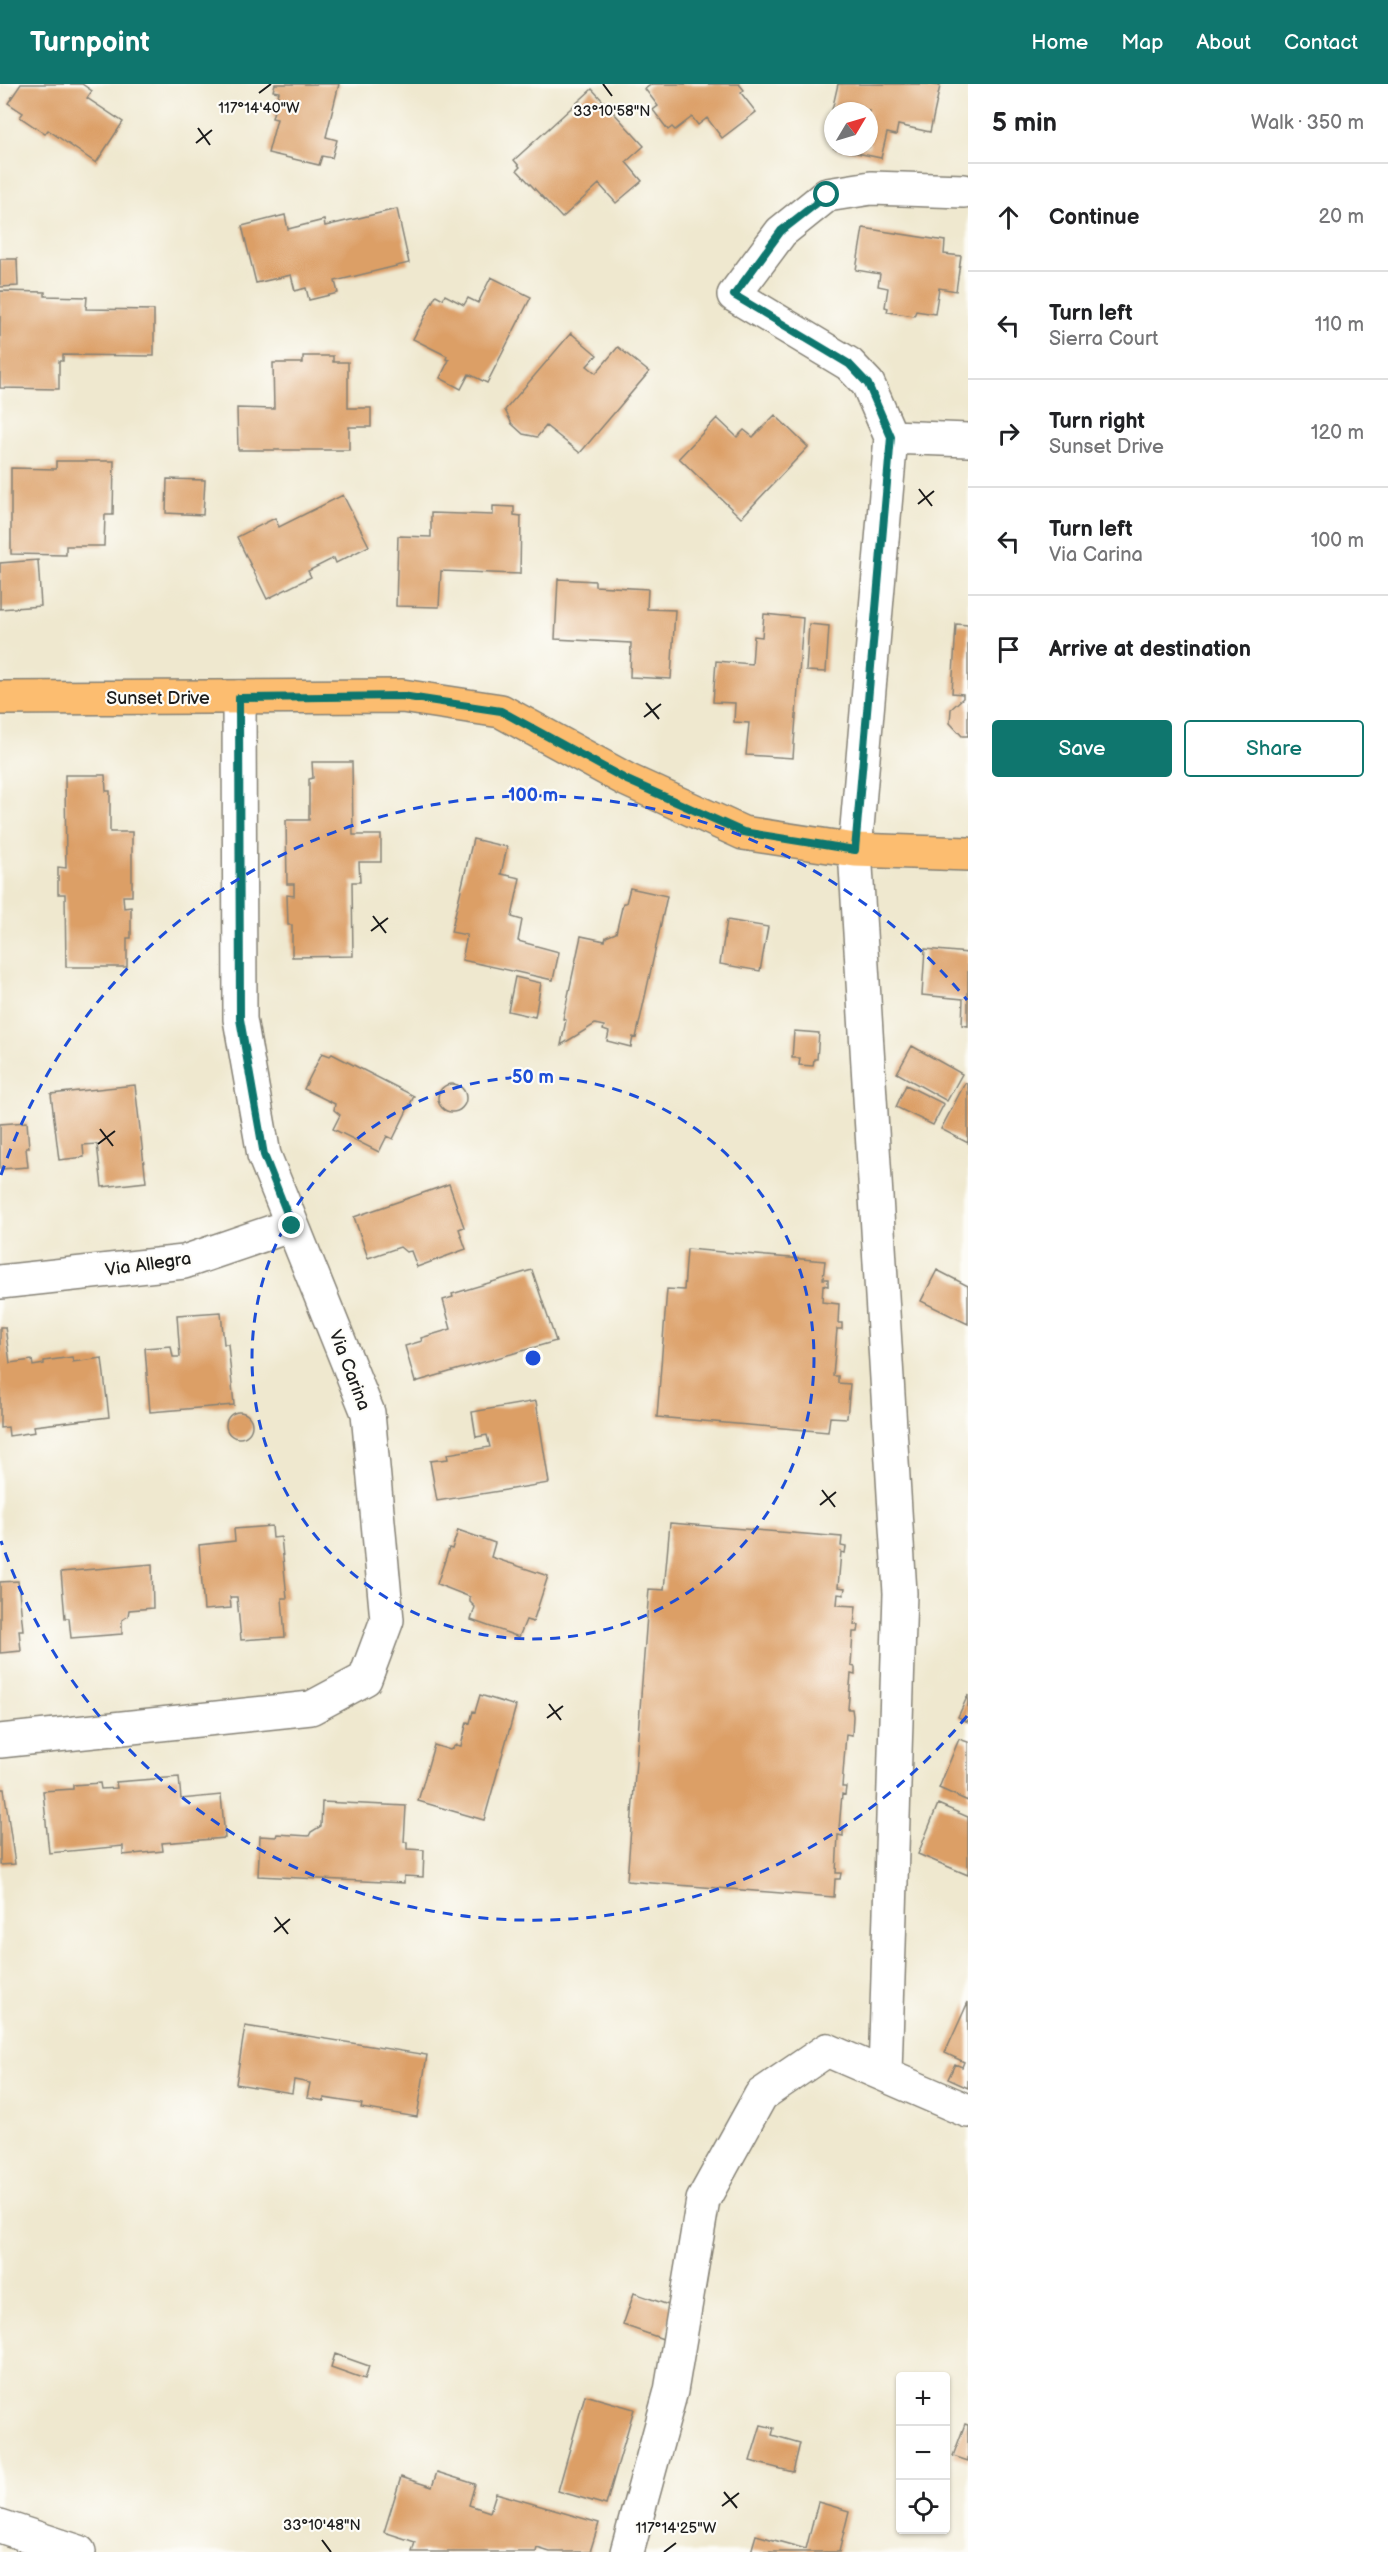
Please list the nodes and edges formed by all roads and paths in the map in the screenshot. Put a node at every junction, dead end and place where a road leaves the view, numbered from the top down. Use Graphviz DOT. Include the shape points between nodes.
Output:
graph roads {
  1 [pos="964,191"];
  2 [pos="891,437"];
  3 [pos="968,440"];
  4 [pos="0,698"];
  5 [pos="239,698"];
  6 [pos="855,850"];
  7 [pos="968,854"];
  8 [pos="292,1226"];
  9 [pos="0,1282"];
  10 [pos="0,1741"];
  11 [pos="885,2073"];
  12 [pos="968,2110"];
  13 [pos="0,2526"];
  14 [pos="79,2552"];
  15 [pos="627,2552"];
  1 -- 2 [label="street" via="871,188 827,195 781,231 734,295 849,364 868,384"];
  2 -- 3 [label="street"];
  2 -- 6 [label="street"];
  4 -- 5 [label="main road, Sunset Drive"];
  5 -- 6 [label="main road, Sunset Drive" via="402,696 501,711 627,780 743,832"];
  5 -- 8 [label="street, Via Carina" via="240,1019 264,1155"];
  6 -- 7 [label="main road, Sunset Drive"];
  6 -- 11 [label="street" via="900,1593"];
  8 -- 9 [label="street, Via Allegra" via="184,1262"];
  8 -- 10 [label="street, Via Carina" via="368,1413 387,1620 365,1679 310,1708"];
  11 -- 12 [label="street"];
  11 -- 15 [label="street" via="827,2050 761,2095 703,2200 671,2391"];
  13 -- 14 [label="street"];
}
